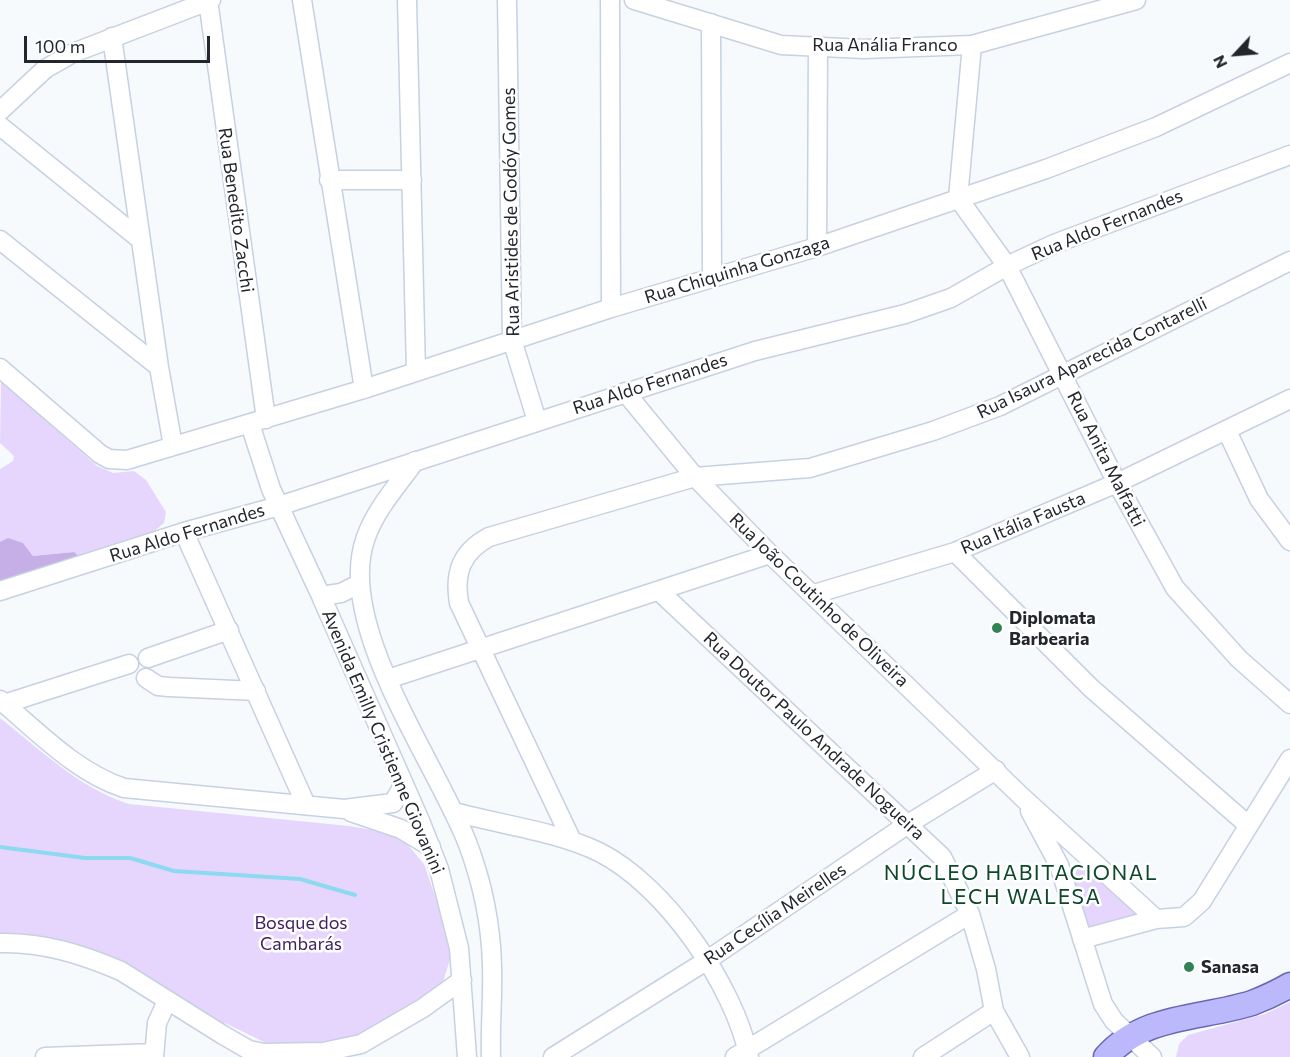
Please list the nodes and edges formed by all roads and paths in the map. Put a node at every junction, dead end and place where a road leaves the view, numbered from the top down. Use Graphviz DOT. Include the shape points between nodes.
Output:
graph roads {
  1 [pos="209,0"];
  2 [pos="302,0"];
  3 [pos="407,0"];
  4 [pos="507,0"];
  5 [pos="610,0"];
  6 [pos="634,0"];
  7 [pos="1136,0"];
  8 [pos="711,23"];
  9 [pos="112,37"];
  10 [pos="972,45"];
  11 [pos="818,46"];
  12 [pos="1290,63"];
  13 [pos="0,111"];
  14 [pos="0,126"];
  15 [pos="1290,155"];
  16 [pos="329,180"];
  17 [pos="412,180"];
  18 [pos="958,198"];
  19 [pos="0,240"];
  20 [pos="141,240"];
  21 [pos="817,247"];
  22 [pos="1290,261"];
  23 [pos="1007,266"];
  24 [pos="712,278"];
  25 [pos="611,308"];
  26 [pos="512,340"];
  27 [pos="159,367"];
  28 [pos="0,368"];
  29 [pos="416,372"];
  30 [pos="1063,374"];
  31 [pos="364,389"];
  32 [pos="625,392"];
  33 [pos="1290,399"];
  34 [pos="537,421"];
  35 [pos="258,422"];
  36 [pos="1227,431"];
  37 [pos="173,446"];
  38 [pos="415,461"];
  39 [pos="695,477"];
  40 [pos="1117,483"];
  41 [pos="279,506"];
  42 [pos="184,532"];
  43 [pos="1290,541"];
  44 [pos="955,552"];
  45 [pos="770,554"];
  46 [pos="359,584"];
  47 [pos="0,591"];
  48 [pos="659,591"];
  49 [pos="814,594"];
  50 [pos="321,596"];
  51 [pos="364,617"];
  52 [pos="229,630"];
  53 [pos="338,633"];
  54 [pos="479,648"];
  55 [pos="148,658"];
  56 [pos="129,664"];
  57 [pos="146,678"];
  58 [pos="388,679"];
  59 [pos="255,691"];
  60 [pos="2,702"];
  61 [pos="1290,704"];
  62 [pos="1290,759"];
  63 [pos="996,770"];
  64 [pos="404,784"];
  65 [pos="1022,797"];
  66 [pos="306,805"];
  67 [pos="344,809"];
  68 [pos="454,812"];
  69 [pos="908,824"];
  70 [pos="1248,825"];
  71 [pos="572,841"];
  72 [pos="431,848"];
  73 [pos="1084,854"];
  74 [pos="1059,865"];
  75 [pos="970,914"];
  76 [pos="1156,919"];
  77 [pos="1082,939"];
  78 [pos="0,943"];
  79 [pos="706,960"];
  80 [pos="462,980"];
  81 [pos="1290,985"];
  82 [pos="167,1001"];
  83 [pos="994,1011"];
  84 [pos="1138,1050"];
  85 [pos="361,1051"];
  86 [pos="744,1054"];
  87 [pos="154,1055"];
  88 [pos="264,1055"];
  89 [pos="45,1057"];
  90 [pos="57,1057"];
  91 [pos="467,1057"];
  92 [pos="491,1057"];
  93 [pos="553,1057"];
  94 [pos="923,1057"];
  95 [pos="1020,1057"];
  96 [pos="1106,1057"];
  1 -- 9 [label="street"];
  1 -- 35 [label="street, Rua Benedito Zacchi"];
  2 -- 16 [label="street"];
  3 -- 17 [label="street"];
  4 -- 26 [label="street, Rua Aristides de Godóy Gomes"];
  5 -- 25 [label="street"];
  6 -- 8 [label="street, Rua Anália Franco"];
  7 -- 10 [label="street, Rua Anália Franco"];
  8 -- 11 [label="street, Rua Anália Franco" via="781,45"];
  8 -- 24 [label="street"];
  9 -- 13 [label="street" via="45,69"];
  9 -- 20 [label="street"];
  10 -- 11 [label="street, Rua Anália Franco" via="902,49"];
  10 -- 18 [label="street"];
  11 -- 21 [label="street"];
  12 -- 18 [label="street, Rua Chiquinha Gonzaga" via="1156,127"];
  14 -- 20 [label="street"];
  15 -- 23 [label="street, Rua Aldo Fernandes" via="1105,224"];
  16 -- 17 [label="street"];
  16 -- 31 [label="street"];
  17 -- 29 [label="street"];
  18 -- 21 [label="street, Rua Chiquinha Gonzaga"];
  18 -- 23 [label="street, Rua Anita Malfatti"];
  19 -- 27 [label="street"];
  20 -- 27 [label="street"];
  21 -- 24 [label="street, Rua Chiquinha Gonzaga"];
  22 -- 30 [label="street, Rua Isaura Aparecida Contarelli"];
  23 -- 30 [label="street, Rua Anita Malfatti"];
  23 -- 32 [label="street, Rua Aldo Fernandes" via="951,298 905,314 755,351"];
  24 -- 25 [label="street, Rua Chiquinha Gonzaga"];
  25 -- 26 [label="street, Rua Chiquinha Gonzaga"];
  26 -- 29 [label="street, Rua Chiquinha Gonzaga"];
  26 -- 34 [label="street, Rua Aristides de Godóy Gomes"];
  27 -- 37 [label="street"];
  28 -- 37 [label="street, Rua Chiquinha Gonzaga" via="109,459 127,460"];
  29 -- 31 [label="street, Rua Chiquinha Gonzaga"];
  30 -- 39 [label="street, Rua Isaura Aparecida Contarelli" via="1000,406 933,431 810,468"];
  30 -- 40 [label="street, Rua Anita Malfatti"];
  31 -- 35 [label="street, Rua Chiquinha Gonzaga"];
  32 -- 34 [label="street, Rua Aldo Fernandes"];
  32 -- 39 [label="street, Rua João Coutinho de Oliveira"];
  33 -- 36 [label="street, Rua Itália Fausta"];
  34 -- 38 [label="street, Rua Aldo Fernandes"];
  35 -- 37 [label="street, Rua Chiquinha Gonzaga"];
  35 -- 41 [label="street, Rua Benedito Zacchi"];
  36 -- 40 [label="street, Rua Itália Fausta"];
  36 -- 43 [label="street" via="1259,499"];
  38 -- 41 [label="street, Rua Aldo Fernandes"];
  38 -- 46 [label="street, Avenida Emilly Cristienne Giovanini" via="377,514 365,538"];
  39 -- 45 [label="street, Rua João Coutinho de Oliveira"];
  39 -- 54 [label="street, Rua Isaura Aparecida Contarelli" via="475,544 460,564 456,588"];
  40 -- 44 [label="street, Rua Itália Fausta"];
  40 -- 61 [label="street, Rua Anita Malfatti" via="1175,588 1239,659"];
  41 -- 42 [label="street, Rua Aldo Fernandes"];
  41 -- 50 [label="street, Avenida Emilly Cristienne Giovanini"];
  42 -- 47 [label="street, Rua Aldo Fernandes"];
  42 -- 52 [label="street"];
  44 -- 49 [label="street, Rua Itália Fausta"];
  44 -- 70 [label="street" via="1091,688"];
  45 -- 48 [label="street"];
  45 -- 49 [label="street, Rua João Coutinho de Oliveira"];
  46 -- 50 [label="street" via="341,593"];
  46 -- 51 [label="street, Avenida Emilly Cristienne Giovanini"];
  48 -- 54 [label="street"];
  48 -- 69 [label="street, Rua Doutor Paulo Andrade Nogueira"];
  49 -- 63 [label="street, Rua João Coutinho de Oliveira"];
  50 -- 53 [label="street, Avenida Emilly Cristienne Giovanini"];
  51 -- 53 [label="street" via="343,621 338,625"];
  51 -- 58 [label="street, Avenida Emilly Cristienne Giovanini"];
  52 -- 55 [label="street"];
  52 -- 59 [label="street"];
  53 -- 64 [label="street, Avenida Emilly Cristienne Giovanini"];
  54 -- 58 [label="street"];
  54 -- 71 [label="street, Rua Isaura Aparecida Contarelli"];
  55 -- 56 [label="street" via="137,656"];
  55 -- 57 [label="street" via="152,669"];
  56 -- 57 [label="street" via="131,675"];
  56 -- 60 [label="street"];
  57 -- 59 [label="street" via="159,686"];
  58 -- 68 [label="street, Avenida Emilly Cristienne Giovanini"];
  59 -- 66 [label="street"];
  60 -- 66 [label="street" via="72,760 116,785"];
  62 -- 70 [label="street"];
  63 -- 65 [label="street, Rua João Coutinho de Oliveira"];
  63 -- 69 [label="street, Rua Cecília Meirelles"];
  64 -- 67 [label="street" via="393,803"];
  64 -- 72 [label="street, Avenida Emilly Cristienne Giovanini"];
  65 -- 73 [label="street"];
  65 -- 74 [label="street"];
  66 -- 67 [label="street"];
  67 -- 72 [label="street" via="401,829"];
  68 -- 71 [label="street"];
  68 -- 92 [label="street, Avenida Emilly Cristienne Giovanini" via="486,904 492,966"];
  69 -- 75 [label="street, Rua Doutor Paulo Andrade Nogueira" via="942,857"];
  69 -- 79 [label="street, Rua Cecília Meirelles"];
  70 -- 76 [label="street" via="1202,901 1185,916"];
  71 -- 79 [label="street" via="614,860 648,889"];
  72 -- 80 [label="street, Avenida Emilly Cristienne Giovanini" via="454,923"];
  73 -- 74 [label="street"];
  73 -- 76 [label="street"];
  74 -- 77 [label="street"];
  75 -- 83 [label="street, Rua Doutor Paulo Andrade Nogueira"];
  75 -- 86 [label="street"];
  76 -- 77 [label="street"];
  77 -- 84 [label="street" via="1103,1004"];
  78 -- 82 [label="street" via="49,946 81,955 121,971"];
  79 -- 86 [label="street" via="730,1004"];
  79 -- 93 [label="street, Rua Cecília Meirelles"];
  80 -- 85 [label="street"];
  80 -- 91 [label="street, Avenida Emilly Cristienne Giovanini"];
  81 -- 84 [label="main road" via="1251,1003 1159,1023"];
  82 -- 87 [label="street" via="157,1023"];
  82 -- 88 [label="street" via="238,1044"];
  83 -- 94 [label="street"];
  83 -- 95 [label="street, Rua Doutor Paulo Andrade Nogueira"];
  84 -- 96 [label="main road"];
  85 -- 88 [label="street"];
  87 -- 90 [label="street"];
  89 -- 90 [label="street"];
}
